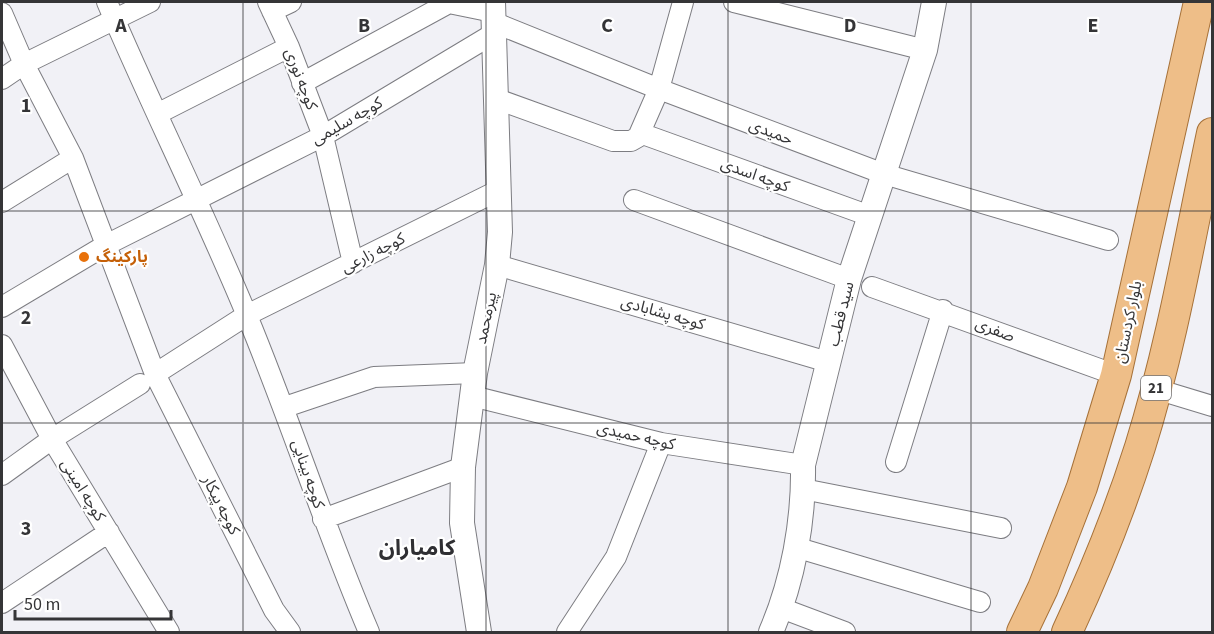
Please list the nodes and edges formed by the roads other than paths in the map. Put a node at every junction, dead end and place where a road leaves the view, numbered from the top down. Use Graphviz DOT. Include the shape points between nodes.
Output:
graph roads {
  1 [pos="107,2"];
  2 [pos="150,2"];
  3 [pos="291,2"];
  4 [pos="683,2"];
  5 [pos="734,2"];
  6 [pos="934,2"];
  7 [pos="1198,2"];
  8 [pos="445,3"];
  9 [pos="270,6"];
  10 [pos="2,13"];
  11 [pos="493,17"];
  12 [pos="115,20"];
  13 [pos="289,47"];
  14 [pos="925,50"];
  15 [pos="24,64"];
  16 [pos="2,79"];
  17 [pos="302,83"];
  18 [pos="659,89"];
  19 [pos="494,98"];
  20 [pos="158,114"];
  21 [pos="640,133"];
  22 [pos="1212,133"];
  23 [pos="323,136"];
  24 [pos="73,158"];
  25 [pos="884,174"];
  26 [pos="499,190"];
  27 [pos="196,199"];
  28 [pos="634,200"];
  29 [pos="2,202"];
  30 [pos="870,216"];
  31 [pos="1108,240"];
  32 [pos="106,245"];
  33 [pos="353,263"];
  34 [pos="497,265"];
  35 [pos="861,283"];
  36 [pos="2,307"];
  37 [pos="943,310"];
  38 [pos="247,315"];
  39 [pos="4,356"];
  40 [pos="828,362"];
  41 [pos="1116,375"];
  42 [pos="147,379"];
  43 [pos="473,385"];
  44 [pos="1156,389"];
  45 [pos="1212,406"];
  46 [pos="285,408"];
  47 [pos="52,439"];
  48 [pos="661,443"];
  49 [pos="896,462"];
  50 [pos="803,465"];
  51 [pos="463,467"];
  52 [pos="2,475"];
  53 [pos="803,489"];
  54 [pos="323,519"];
  55 [pos="1001,528"];
  56 [pos="109,532"];
  57 [pos="795,547"];
  58 [pos="980,602"];
  59 [pos="2,603"];
  60 [pos="782,608"];
  61 [pos="481,629"];
  62 [pos="170,633"];
  63 [pos="290,633"];
  64 [pos="369,633"];
  65 [pos="567,633"];
  66 [pos="771,633"];
  67 [pos="845,633"];
  68 [pos="1022,633"];
  69 [pos="1067,633"];
  1 -- 12 [label="street, کوچه بینایی"];
  2 -- 12 [label="street"];
  3 -- 9 [label="street"];
  4 -- 18 [label="street"];
  5 -- 14 [label="street"];
  6 -- 14 [label="street, سید قطب"];
  7 -- 41 [label="main road, بلوار کردستان"];
  8 -- 11 [label="street, حمیدی"];
  8 -- 17 [label="street"];
  9 -- 13 [label="street, کوچه نوری"];
  10 -- 15 [label="street, کوچه پیکار"];
  11 -- 18 [label="street, حمیدی"];
  11 -- 19 [label="street, پیرمحمد"];
  11 -- 23 [label="street, کوچه سلیمی"];
  12 -- 15 [label="street"];
  12 -- 20 [label="street, کوچه بینایی"];
  13 -- 17 [label="street, کوچه نوری"];
  13 -- 20 [label="street"];
  14 -- 25 [label="street, سید قطب"];
  15 -- 16 [label="street"];
  15 -- 24 [label="street, کوچه پیکار"];
  17 -- 23 [label="street, کوچه نوری"];
  18 -- 21 [label="street"];
  18 -- 25 [label="street, حمیدی"];
  19 -- 21 [label="street" via="613,141 631,141"];
  19 -- 26 [label="street, پیرمحمد"];
  20 -- 27 [label="street, کوچه بینایی"];
  21 -- 30 [label="street, کوچه اسدی"];
  22 -- 44 [label="main road, 21"];
  23 -- 27 [label="street, کوچه سلیمی"];
  23 -- 33 [label="street, کوچه نوری"];
  24 -- 29 [label="street"];
  24 -- 32 [label="street, کوچه پیکار"];
  25 -- 30 [label="street, سید قطب"];
  25 -- 31 [label="street, حمیدی"];
  26 -- 33 [label="street, کوچه زارعی"];
  26 -- 34 [label="street, پیرمحمد"];
  27 -- 32 [label="street, کوچه سلیمی"];
  27 -- 38 [label="street, کوچه بینایی"];
  28 -- 35 [label="street, صفری"];
  30 -- 35 [label="street, سید قطب"];
  32 -- 36 [label="street, کوچه سلیمی"];
  32 -- 42 [label="street, کوچه پیکار"];
  33 -- 38 [label="street, کوچه زارعی"];
  34 -- 40 [label="street, کوچه پشابادی"];
  34 -- 43 [label="street, پیرمحمد"];
  35 -- 37 [label="street, صفری"];
  35 -- 40 [label="street, سید قطب"];
  37 -- 41 [label="street, صفری"];
  37 -- 49 [label="street"];
  38 -- 42 [label="street, کوچه زارعی"];
  38 -- 46 [label="street, کوچه بینایی"];
  39 -- 47 [label="street, کوچه امینی"];
  40 -- 50 [label="street, سید قطب"];
  41 -- 68 [label="main road, بلوار کردستان" via="1082,487"];
  42 -- 47 [label="street, کوچه زارعی"];
  42 -- 63 [label="street, کوچه پیکار"];
  43 -- 46 [label="street, کوچه حمیدی" via="374,377"];
  43 -- 48 [label="street, کوچه حمیدی"];
  43 -- 51 [label="street, پیرمحمد"];
  44 -- 45 [label="street"];
  44 -- 69 [label="main road, 21" via="1110,533"];
  46 -- 54 [label="street, کوچه بینایی"];
  47 -- 52 [label="street, کوچه زارعی"];
  47 -- 56 [label="street, کوچه امینی"];
  48 -- 50 [label="street, کوچه حمیدی"];
  48 -- 65 [label="street" via="616,557"];
  50 -- 53 [label="street, سید قطب"];
  51 -- 54 [label="street"];
  51 -- 61 [label="street, پیرمحمد" via="462,523"];
  53 -- 55 [label="street"];
  53 -- 57 [label="street, سید قطب"];
  54 -- 64 [label="street, کوچه بینایی"];
  56 -- 59 [label="street"];
  56 -- 62 [label="street, کوچه امینی"];
  57 -- 58 [label="street"];
  57 -- 60 [label="street, سید قطب"];
  60 -- 66 [label="street, سید قطب"];
  60 -- 67 [label="street"];
}
